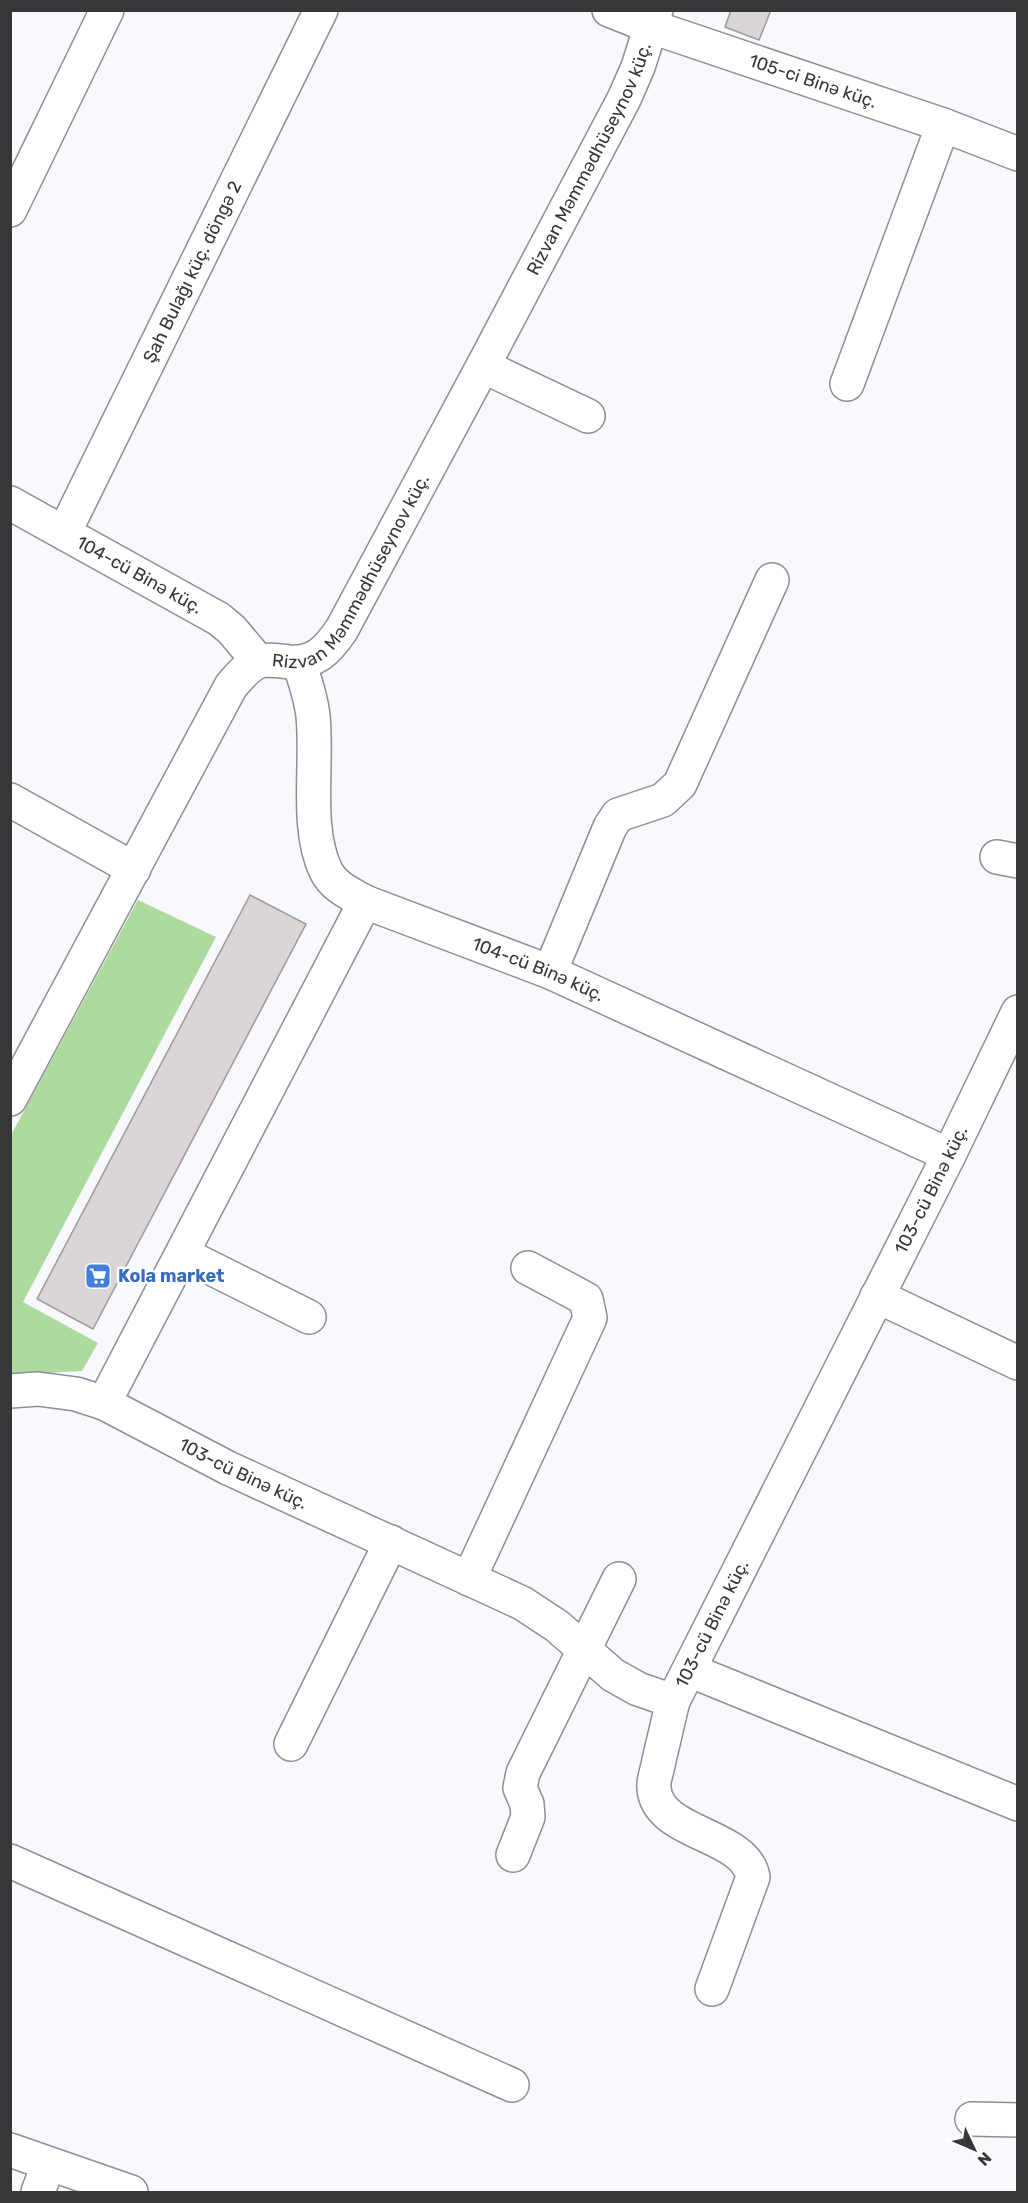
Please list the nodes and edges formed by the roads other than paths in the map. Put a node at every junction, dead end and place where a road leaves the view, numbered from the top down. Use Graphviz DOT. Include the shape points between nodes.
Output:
graph roads {
  1 [pos="107,10"];
  2 [pos="321,10"];
  3 [pos="609,10"];
  4 [pos="654,19"];
  5 [pos="943,125"];
  6 [pos="1017,154"];
  7 [pos="10,210"];
  8 [pos="483,366"];
  9 [pos="847,384"];
  10 [pos="588,416"];
  11 [pos="10,503"];
  12 [pos="64,533"];
  13 [pos="772,580"];
  14 [pos="258,662"];
  15 [pos="299,663"];
  16 [pos="10,800"];
  17 [pos="134,869"];
  18 [pos="365,902"];
  19 [pos="549,972"];
  20 [pos="1017,1012"];
  21 [pos="10,1099"];
  22 [pos="949,1155"];
  23 [pos="183,1254"];
  24 [pos="528,1268"];
  25 [pos="877,1296"];
  26 [pos="309,1317"];
  27 [pos="1017,1363"];
  28 [pos="10,1391"];
  29 [pos="104,1403"];
  30 [pos="391,1542"];
  31 [pos="470,1579"];
  32 [pos="619,1579"];
  33 [pos="583,1648"];
  34 [pos="689,1670"];
  35 [pos="673,1701"];
  36 [pos="291,1744"];
  37 [pos="1017,1804"];
  38 [pos="513,1855"];
  39 [pos="10,1861"];
  40 [pos="711,1989"];
  41 [pos="512,2085"];
  42 [pos="972,2119"];
  43 [pos="1017,2120"];
  44 [pos="10,2150"];
  45 [pos="43,2179"];
  46 [pos="131,2193"];
  1 -- 7 [label="street"];
  2 -- 12 [label="street, Şah Bulağı küç. döngə 2"];
  3 -- 4 [label="street, 105-ci Binə küç."];
  4 -- 5 [label="street, 105-ci Binə küç."];
  4 -- 8 [label="street, Rizvan Məmmədhüseynov küç." via="624,99"];
  5 -- 6 [label="street, 105-ci Binə küç."];
  5 -- 9 [label="street"];
  8 -- 10 [label="street"];
  8 -- 15 [label="street, Rizvan Məmmədhüseynov küç." via="342,629 330,647 316,658"];
  11 -- 12 [label="street, 104-cü Binə küç."];
  12 -- 14 [label="street, 104-cü Binə küç." via="219,619"];
  13 -- 19 [label="street" via="680,784 663,800 618,814"];
  14 -- 15 [label="street, Rizvan Məmmədhüseynov küç."];
  14 -- 17 [label="street, Rizvan Məmmədhüseynov küç." via="231,686"];
  15 -- 18 [label="street, 104-cü Binə küç." via="313,716 315,839 326,873 341,889"];
  16 -- 17 [label="street"];
  17 -- 21 [label="street, Rizvan Məmmədhüseynov küç."];
  18 -- 19 [label="street, 104-cü Binə küç."];
  18 -- 23 [label="street"];
  19 -- 22 [label="street, 104-cü Binə küç."];
  20 -- 22 [label="street, 103-cü Binə küç."];
  22 -- 25 [label="street, 103-cü Binə küç."];
  23 -- 26 [label="street"];
  23 -- 29 [label="street"];
  24 -- 31 [label="street" via="586,1299 590,1318"];
  25 -- 27 [label="street"];
  25 -- 34 [label="street, 103-cü Binə küç."];
  28 -- 29 [label="street, 103-cü Binə küç." via="38,1389"];
  29 -- 30 [label="street, 103-cü Binə küç." via="228,1468"];
  30 -- 31 [label="street, 103-cü Binə küç."];
  30 -- 36 [label="street"];
  31 -- 33 [label="street, 103-cü Binə küç." via="522,1603"];
  32 -- 33 [label="street"];
  33 -- 35 [label="street, 103-cü Binə küç." via="613,1675"];
  33 -- 38 [label="street" via="523,1773 520,1788 528,1817"];
  34 -- 35 [label="street, 103-cü Binə küç."];
  34 -- 37 [label="street"];
  35 -- 40 [label="street" via="654,1786 657,1801 667,1814 737,1853 751,1865 753,1877"];
  39 -- 41 [label="street"];
  42 -- 43 [label="street"];
  44 -- 45 [label="street"];
  45 -- 46 [label="street"];
}
